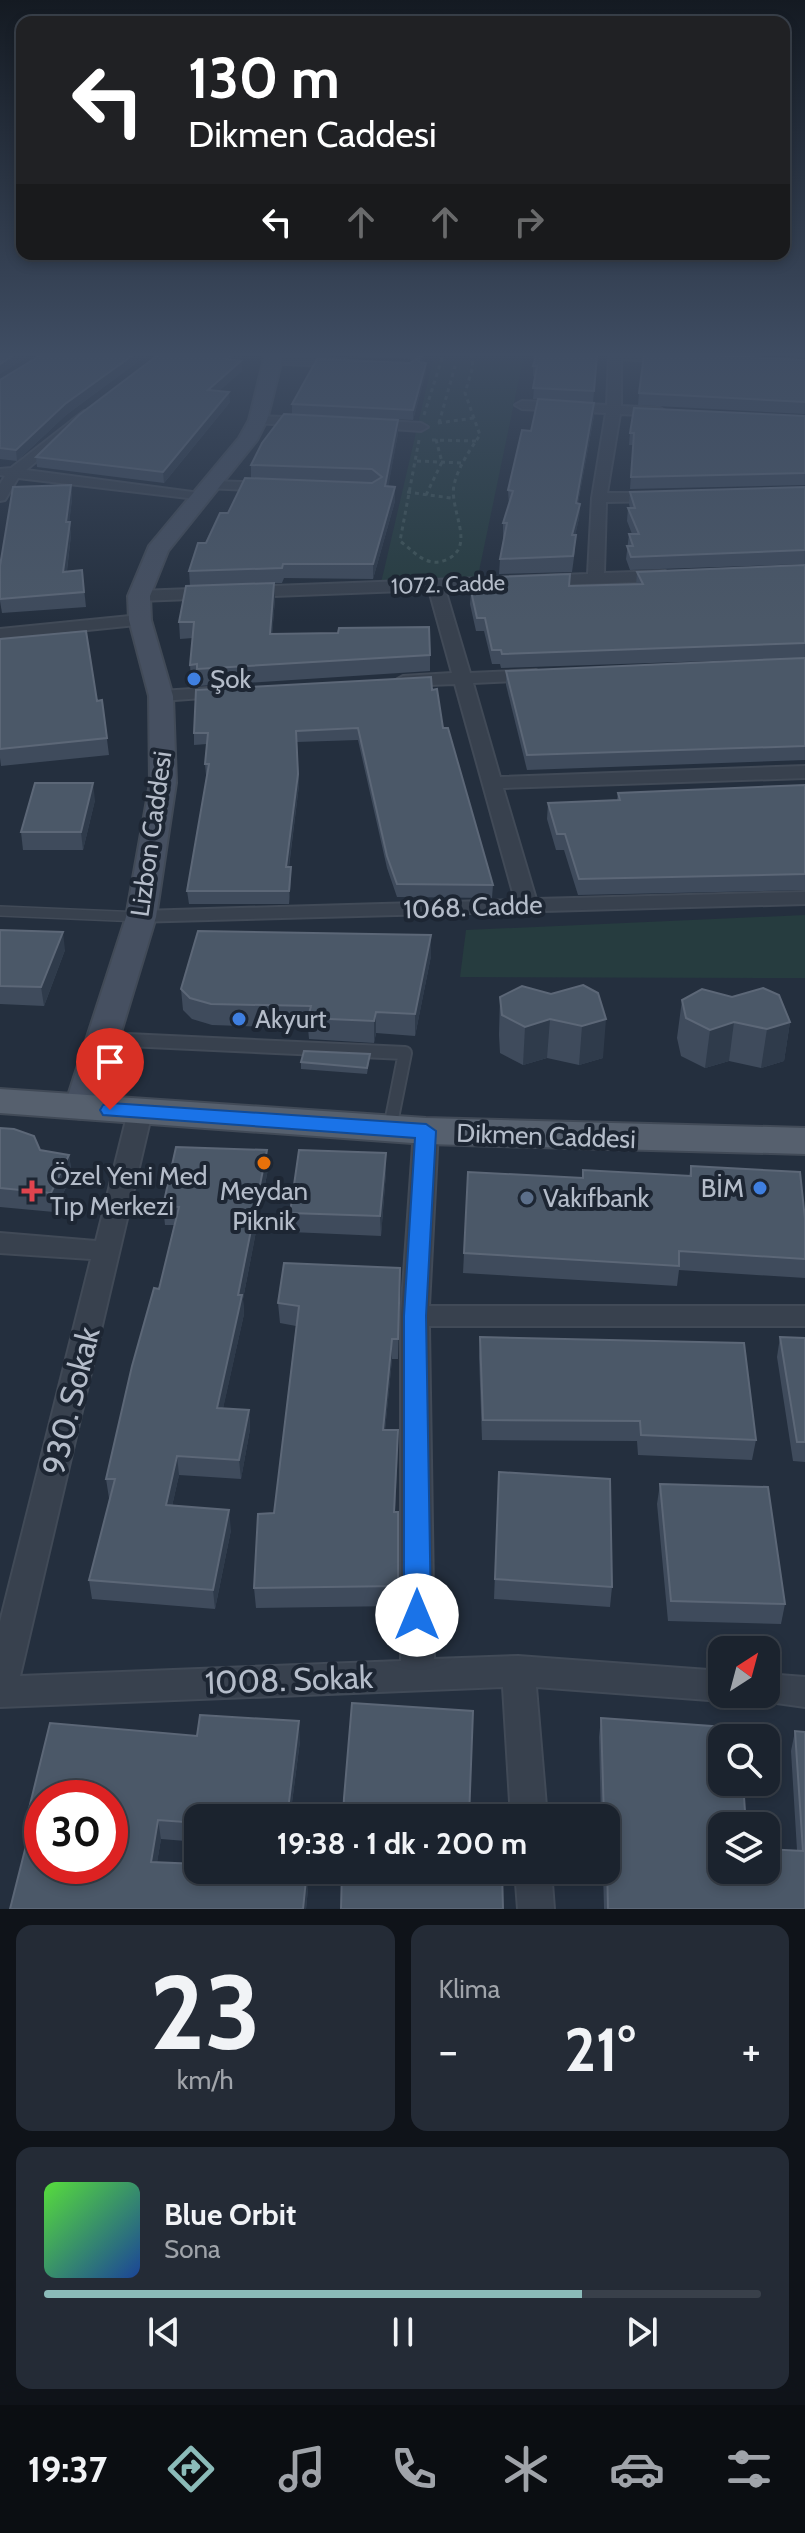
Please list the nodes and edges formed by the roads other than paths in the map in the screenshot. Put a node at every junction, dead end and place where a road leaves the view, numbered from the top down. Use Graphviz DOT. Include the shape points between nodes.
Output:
graph roads {
  1 [pos="44,444"];
  2 [pos="240,444"];
  3 [pos="608,444"];
  4 [pos="7,472"];
  5 [pos="284,487"];
  6 [pos="205,491"];
  7 [pos="679,496"];
  8 [pos="0,497"];
  9 [pos="599,498"];
  10 [pos="685,575"];
  11 [pos="596,579"];
  12 [pos="436,585"];
  13 [pos="139,608"];
  14 [pos="0,634"];
  15 [pos="556,674"];
  16 [pos="462,678"];
  17 [pos="383,683"];
  18 [pos="240,691"];
  19 [pos="161,696"];
  20 [pos="805,772"];
  21 [pos="492,783"];
  22 [pos="805,898"];
  23 [pos="527,906"];
  24 [pos="0,911"];
  25 [pos="141,917"];
  26 [pos="106,1039"];
  27 [pos="0,1101"];
  28 [pos="81,1108"];
  29 [pos="140,1112"];
  30 [pos="408,1130"];
  31 [pos="805,1141"];
  32 [pos="0,1243"];
  33 [pos="107,1251"];
  34 [pos="415,1316"];
  35 [pos="805,1316"];
  36 [pos="518,1671"];
  37 [pos="418,1675"];
  38 [pos="708,1685"];
  39 [pos="780,1690"];
  40 [pos="0,1691"];
  41 [pos="805,1692"];
  42 [pos="528,1804"];
  43 [pos="534,1884"];
  44 [pos="536,1909"];
  1 -- 4 [label="street"];
  2 -- 6 [label="main road"];
  3 -- 9 [label="street"];
  4 -- 6 [label="street"];
  4 -- 8 [label="street"];
  5 -- 6 [label="street"];
  6 -- 13 [label="main road" via="157,551"];
  7 -- 9 [label="street"];
  9 -- 11 [label="street"];
  10 -- 11 [label="street, 1072. Cadde"];
  11 -- 12 [label="street, 1072. Cadde"];
  12 -- 13 [label="street, 1072. Cadde"];
  12 -- 16 [label="street"];
  13 -- 14 [label="street, 1072. Cadde"];
  13 -- 19 [label="main road, Lizbon Caddesi"];
  15 -- 16 [label="street"];
  16 -- 17 [label="street"];
  16 -- 21 [label="street"];
  18 -- 19 [label="street"];
  19 -- 25 [label="main road, Lizbon Caddesi" via="163,783"];
  20 -- 21 [label="street"];
  21 -- 23 [label="street"];
  22 -- 23 [label="street, 1068. Cadde"];
  23 -- 25 [label="street, 1068. Cadde"];
  24 -- 25 [label="lane"];
  25 -- 26 [label="main road, Lizbon Caddesi"];
  26 -- 28 [label="main road, Lizbon Caddesi"];
  26 -- 30 [label="lane" via="405,1053"];
  27 -- 28 [label="main road, Dikmen Caddesi"];
  28 -- 29 [label="main road, Dikmen Caddesi"];
  29 -- 30 [label="main road, Dikmen Caddesi"];
  29 -- 33 [label="street, 930. Sokak"];
  30 -- 31 [label="main road, Dikmen Caddesi"];
  30 -- 34 [label="street"];
  32 -- 33 [label="street"];
  33 -- 40 [label="street, 930. Sokak"];
  34 -- 35 [label="street"];
  34 -- 37 [label="street"];
  36 -- 37 [label="street, 1008. Sokak"];
  36 -- 38 [label="street, 1008. Sokak"];
  36 -- 42 [label="street"];
  37 -- 40 [label="street, 1008. Sokak"];
  39 -- 41 [label="street"];
  43 -- 44 [label="street"];
}
